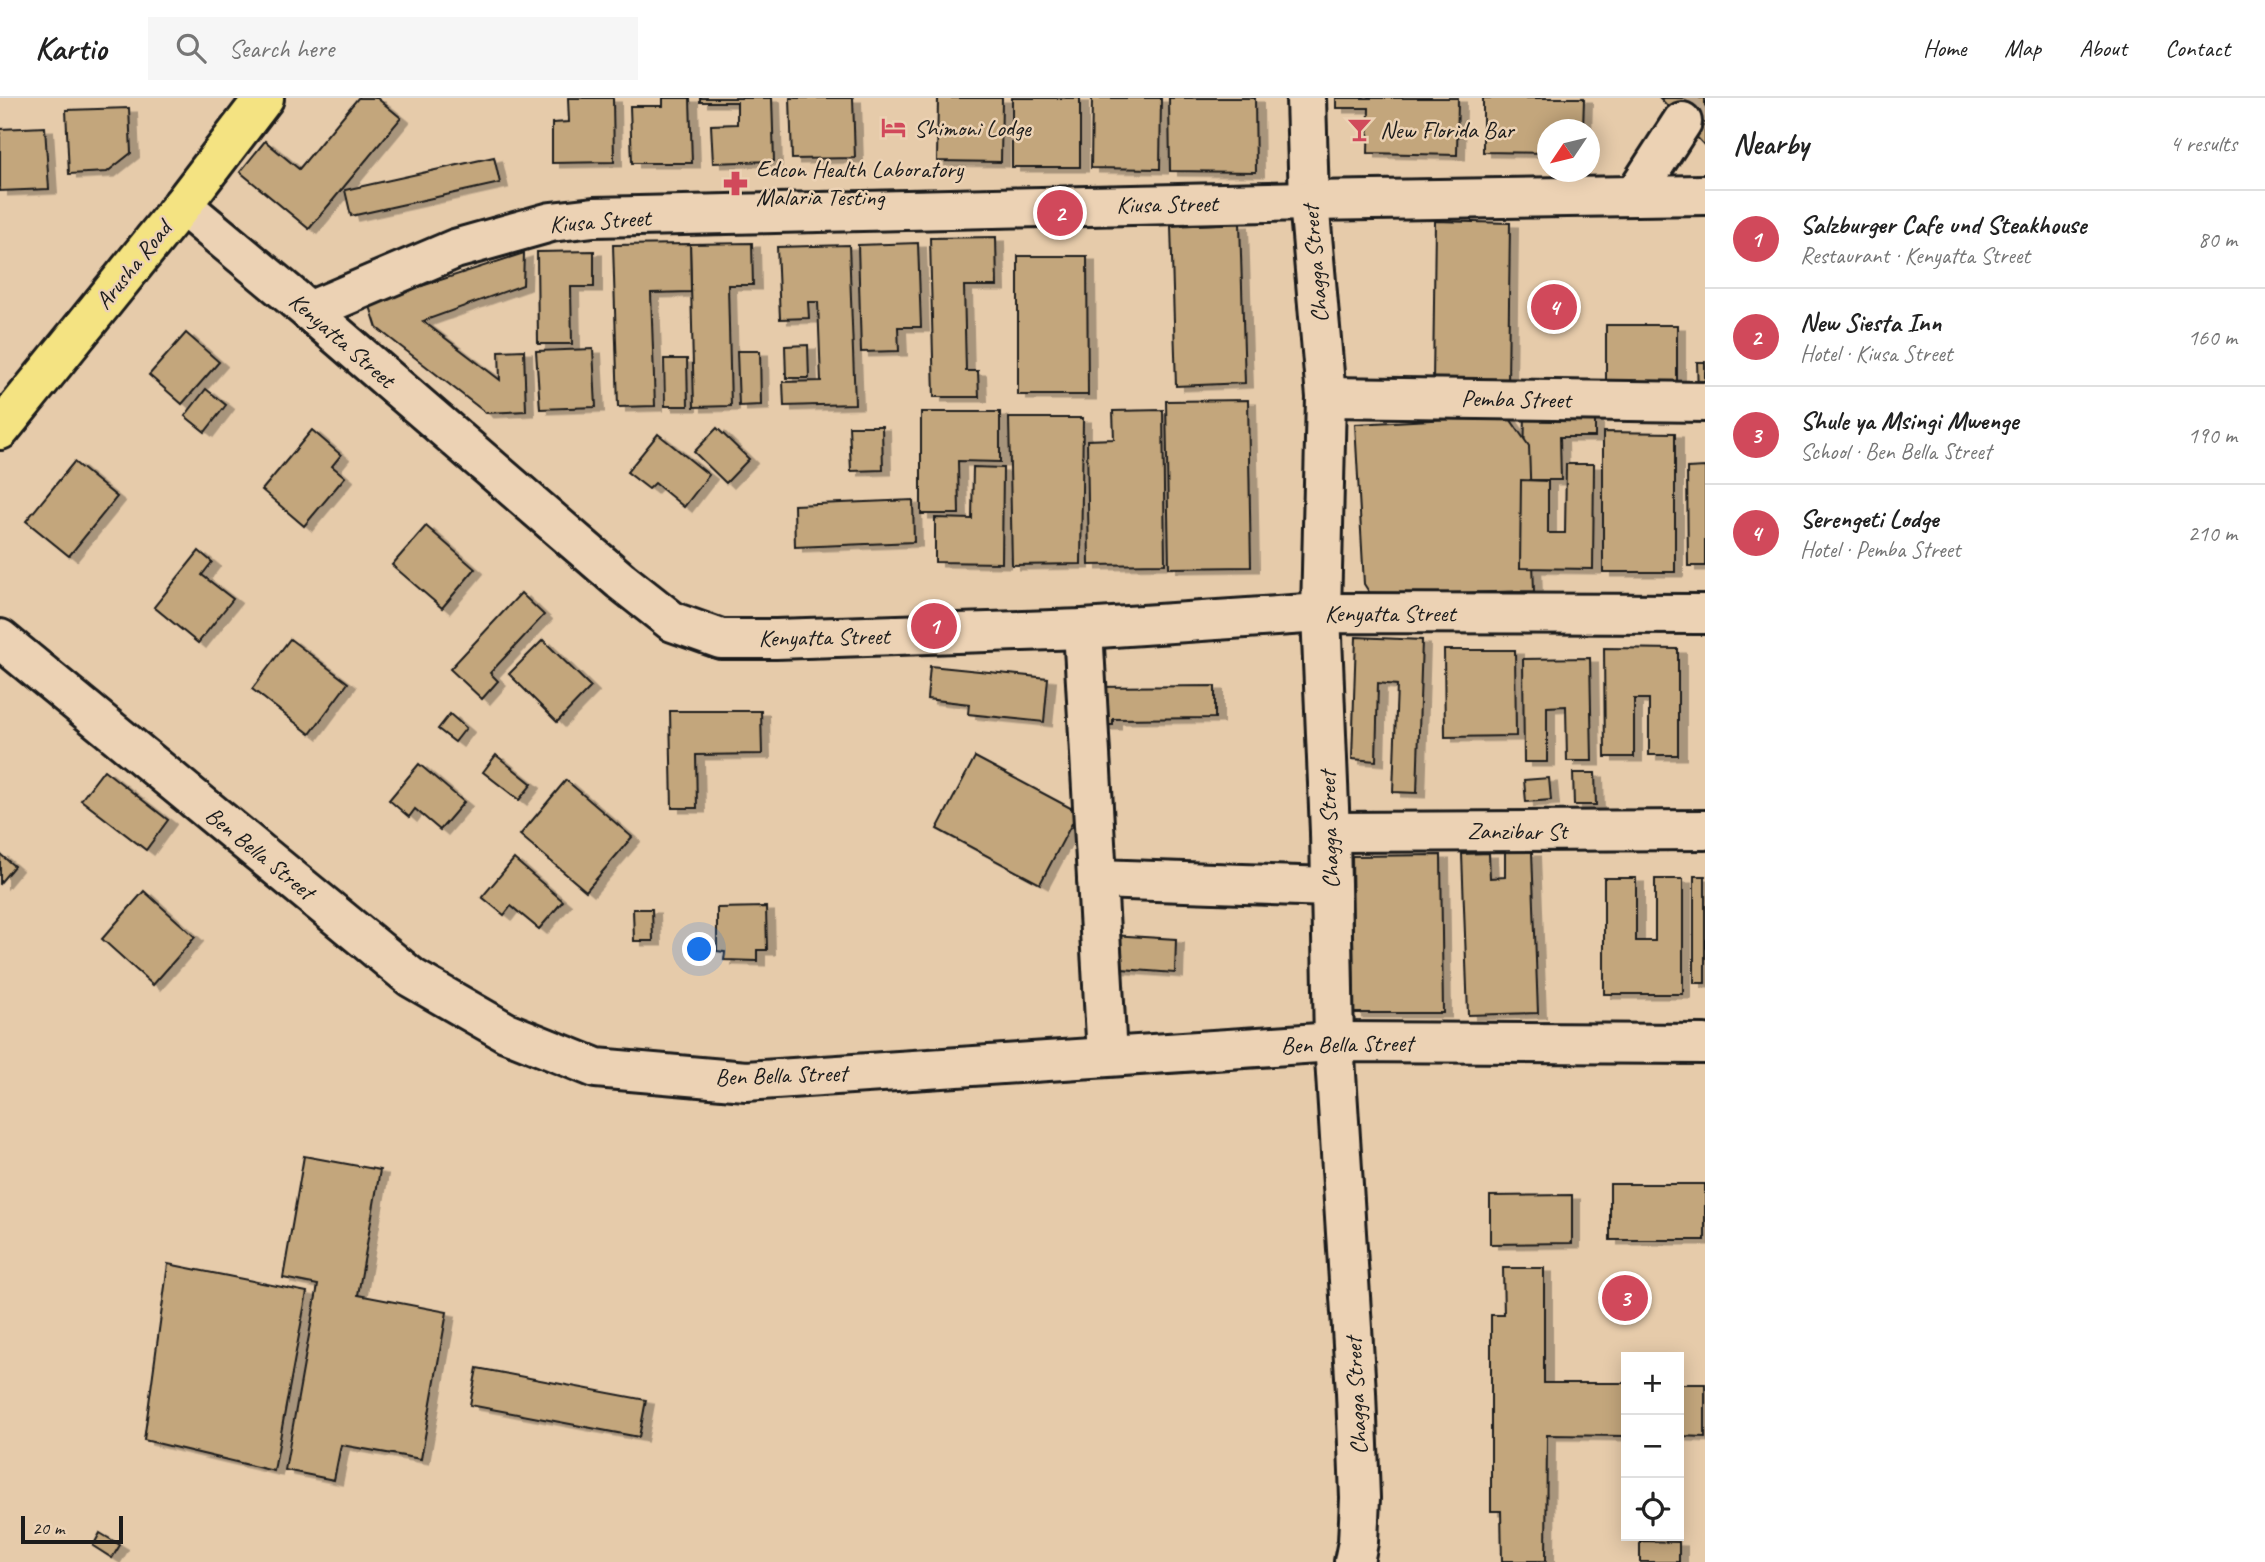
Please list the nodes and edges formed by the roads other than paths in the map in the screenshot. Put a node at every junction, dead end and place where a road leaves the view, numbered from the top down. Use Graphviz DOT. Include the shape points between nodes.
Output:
graph roads {
  1 [pos="264,98"];
  2 [pos="1306,98"];
  3 [pos="1682,122"];
  4 [pos="1705,195"];
  5 [pos="1634,196"];
  6 [pos="1310,201"];
  7 [pos="181,205"];
  8 [pos="309,311"];
  9 [pos="1326,397"];
  10 [pos="1705,402"];
  11 [pos="0,430"];
  12 [pos="1321,613"];
  13 [pos="1705,614"];
  14 [pos="1083,629"];
  15 [pos="0,639"];
  16 [pos="1705,830"];
  17 [pos="1329,832"];
  18 [pos="1097,878"];
  19 [pos="1331,887"];
  20 [pos="1334,1042"];
  21 [pos="1705,1044"];
  22 [pos="1107,1056"];
  23 [pos="1354,1562"];
  1 -- 7 [label="main road, Arusha Road"];
  2 -- 6 [label="street, Chagga Street"];
  3 -- 5 [label="street"];
  4 -- 5 [label="street, Kiusa Street"];
  5 -- 6 [label="street, Kiusa Street"];
  6 -- 8 [label="street, Kiusa Street" via="594,217 551,222 455,249"];
  6 -- 9 [label="street, Chagga Street"];
  7 -- 8 [label="street, Kenyatta Street"];
  7 -- 11 [label="main road, Arusha Road"];
  8 -- 14 [label="street, Kenyatta Street" via="673,622 721,639"];
  9 -- 10 [label="street, Pemba Street"];
  9 -- 12 [label="street, Chagga Street"];
  12 -- 13 [label="street, Kenyatta Street"];
  12 -- 14 [label="street, Kenyatta Street"];
  12 -- 17 [label="street, Chagga Street"];
  14 -- 18 [label="street"];
  15 -- 22 [label="street, Ben Bella Street" via="412,978 506,1032 596,1068 746,1081"];
  16 -- 17 [label="street, Zanzibar St"];
  17 -- 19 [label="street, Chagga Street"];
  18 -- 19 [label="street"];
  18 -- 22 [label="street"];
  19 -- 20 [label="street, Chagga Street"];
  20 -- 21 [label="street, Ben Bella Street"];
  20 -- 22 [label="street, Ben Bella Street"];
  20 -- 23 [label="street, Chagga Street" via="1357,1418 1360,1498"];
}
